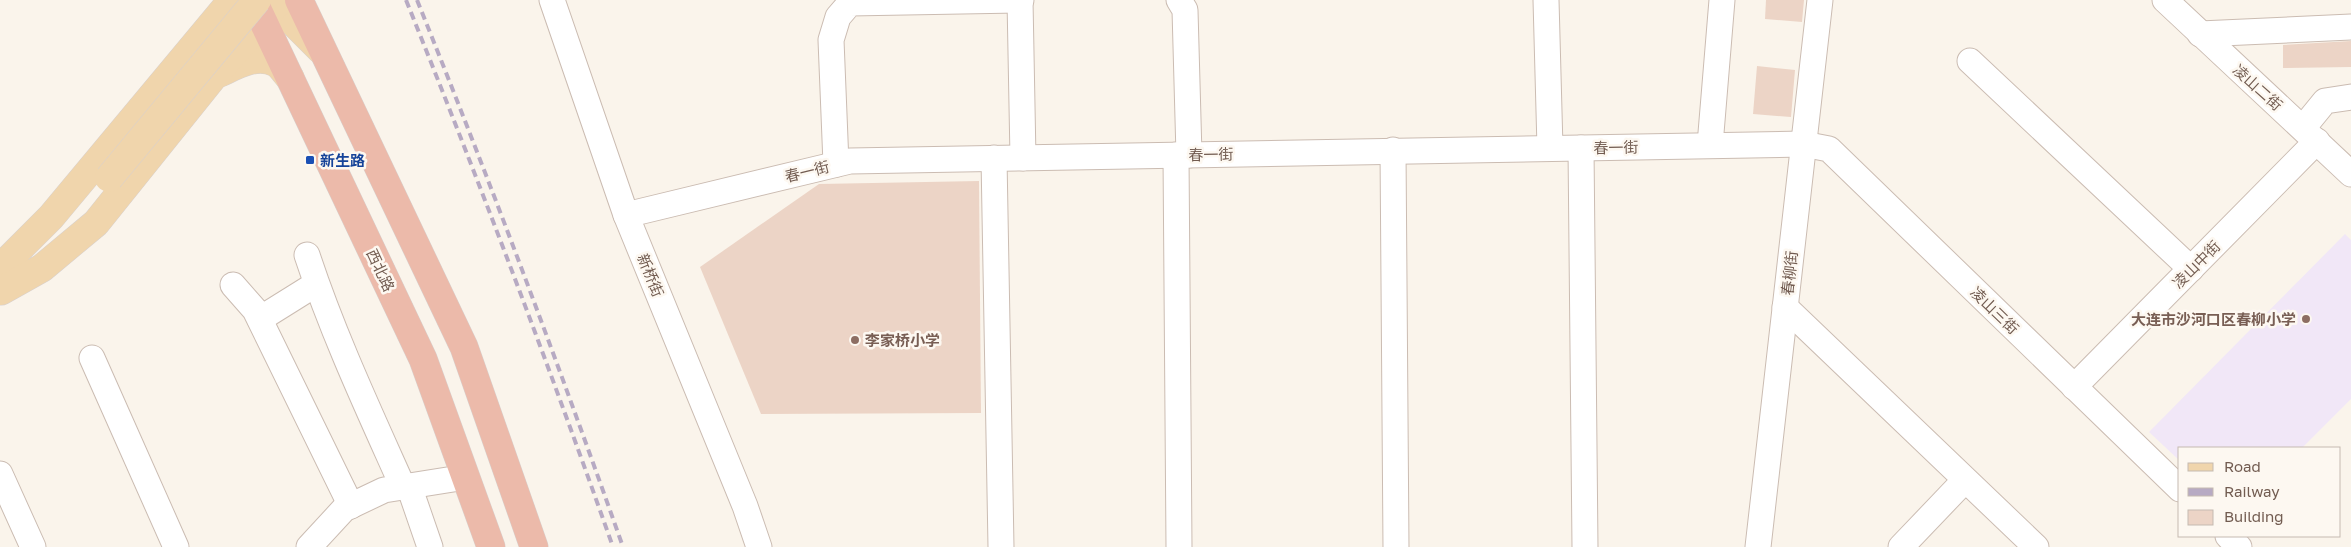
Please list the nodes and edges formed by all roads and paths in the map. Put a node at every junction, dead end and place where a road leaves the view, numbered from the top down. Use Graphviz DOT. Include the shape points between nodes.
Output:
graph roads {
  1 [pos="214,0"];
  2 [pos="232,0"];
  3 [pos="552,0"];
  4 [pos="1020,0"];
  5 [pos="1179,0"];
  6 [pos="1546,0"];
  7 [pos="1722,0"];
  8 [pos="1820,0"];
  9 [pos="2164,0"];
  10 [pos="271,4"];
  11 [pos="2351,27"];
  12 [pos="2200,34"];
  13 [pos="1970,61"];
  14 [pos="214,76"];
  15 [pos="290,78"];
  16 [pos="2351,96"];
  17 [pos="2310,135"];
  18 [pos="1803,144"];
  19 [pos="1710,146"];
  20 [pos="1550,148"];
  21 [pos="1581,148"];
  22 [pos="1394,150"];
  23 [pos="1182,155"];
  24 [pos="994,158"];
  25 [pos="1023,158"];
  26 [pos="836,164"];
  27 [pos="102,172"];
  28 [pos="2351,174"];
  29 [pos="626,215"];
  30 [pos="0,251"];
  31 [pos="306,255"];
  32 [pos="2191,268"];
  33 [pos="0,283"];
  34 [pos="316,284"];
  35 [pos="233,285"];
  36 [pos="1785,307"];
  37 [pos="260,319"];
  38 [pos="92,358"];
  39 [pos="2074,387"];
  40 [pos="0,474"];
  41 [pos="466,477"];
  42 [pos="1965,480"];
  43 [pos="406,486"];
  44 [pos="2178,487"];
  45 [pos="351,506"];
  46 [pos="2229,537"];
  47 [pos="33,547"];
  48 [pos="176,547"];
  49 [pos="309,547"];
  50 [pos="430,547"];
  51 [pos="491,547"];
  52 [pos="534,547"];
  53 [pos="759,547"];
  54 [pos="1001,547"];
  55 [pos="1179,547"];
  56 [pos="1396,547"];
  57 [pos="1584,547"];
  58 [pos="1758,547"];
  59 [pos="1902,547"];
  60 [pos="2036,547"];
  61 [pos="2240,547"];
  1 -- 30 [label="main road"];
  2 -- 27 [label="main road"];
  3 -- 29 [label="street, 新桥街"];
  4 -- 25 [label="street"];
  4 -- 26 [label="street" via="850,3 838,17 831,40"];
  5 -- 23 [label="street" via="1186,10"];
  6 -- 20 [label="street"];
  7 -- 19 [label="street"];
  8 -- 18 [label="street, 春柳街"];
  9 -- 12 [label="street, 凌山二街"];
  10 -- 14 [label="main road"];
  10 -- 15 [label="highway, 西北路"];
  10 -- 27 [label="main road, bridge"];
  10 -- 52 [label="highway" via="324,52 464,347"];
  11 -- 12 [label="street"];
  12 -- 17 [label="street, 凌山二街"];
  13 -- 32 [label="street"];
  14 -- 15 [label="main road" via="245,60 261,60 276,64"];
  14 -- 33 [label="main road" via="96,223 42,268"];
  15 -- 41 [label="highway, 西北路" via="423,359"];
  16 -- 17 [label="street, 凌山中街" via="2325,102"];
  17 -- 28 [label="street, 凌山二街"];
  17 -- 32 [label="street, 凌山中街"];
  18 -- 19 [label="street, 春一街"];
  18 -- 36 [label="street, 春柳街"];
  18 -- 39 [label="street, 凌山三街" via="1829,149"];
  19 -- 21 [label="street, 春一街"];
  20 -- 21 [label="street, 春一街"];
  20 -- 22 [label="street, 春一街"];
  21 -- 57 [label="street"];
  22 -- 23 [label="street, 春一街"];
  22 -- 56 [label="street"];
  23 -- 25 [label="street, 春一街"];
  23 -- 55 [label="street"];
  24 -- 25 [label="street, 春一街"];
  24 -- 26 [label="street, 春一街" via="850,160"];
  24 -- 54 [label="street"];
  26 -- 29 [label="street, 春一街"];
  27 -- 33 [label="main road" via="35,260"];
  29 -- 53 [label="street, 新桥街"];
  31 -- 34 [label="street"];
  32 -- 39 [label="street, 凌山中街"];
  34 -- 37 [label="street"];
  34 -- 43 [label="street"];
  35 -- 37 [label="street"];
  36 -- 42 [label="street"];
  36 -- 58 [label="street, 春柳街"];
  37 -- 45 [label="street"];
  38 -- 48 [label="street"];
  39 -- 44 [label="street, 凌山三街"];
  40 -- 47 [label="street"];
  41 -- 43 [label="street"];
  41 -- 51 [label="highway, 西北路"];
  42 -- 59 [label="street"];
  42 -- 60 [label="street"];
  43 -- 45 [label="street" via="384,490"];
  43 -- 50 [label="street"];
  45 -- 49 [label="street" via="344,509"];
  46 -- 61 [label="street"];
}
